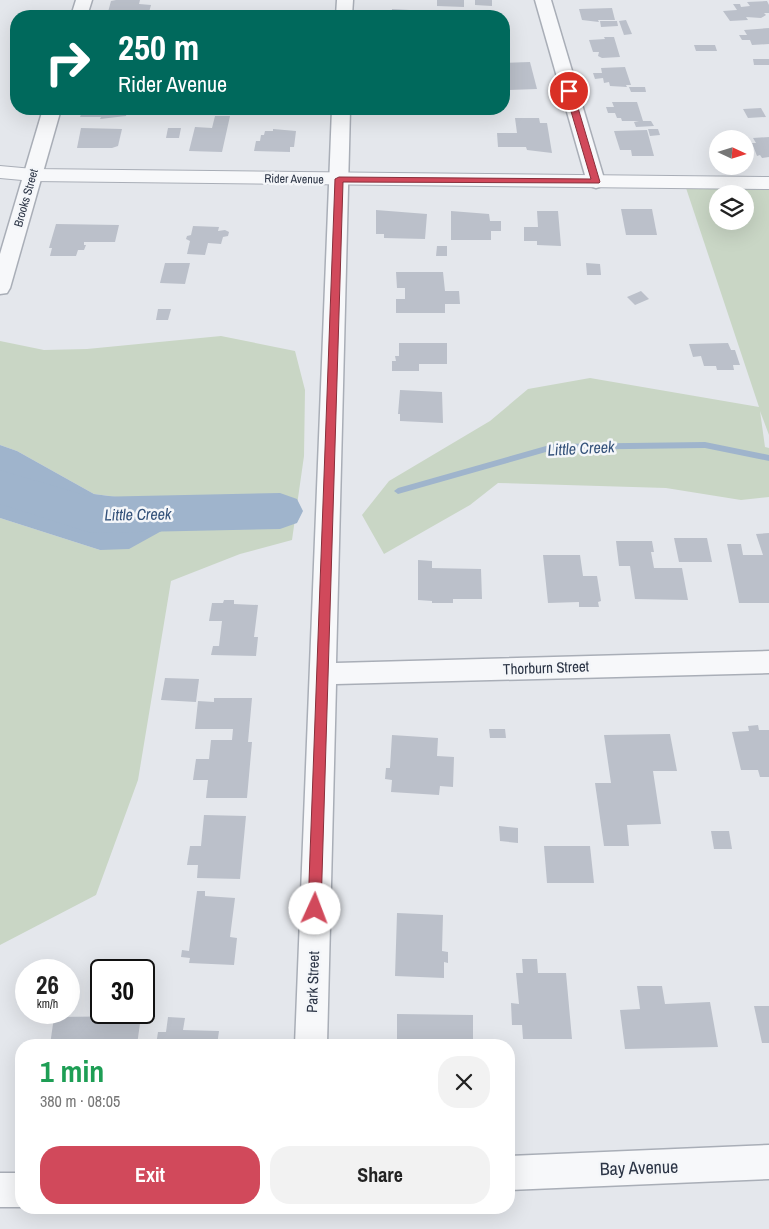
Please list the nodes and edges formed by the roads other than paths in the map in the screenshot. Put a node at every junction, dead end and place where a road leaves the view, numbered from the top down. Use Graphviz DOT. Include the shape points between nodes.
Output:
graph roads {
  1 [pos="542,0"];
  2 [pos="50,115"];
  3 [pos="341,115"];
  4 [pos="0,172"];
  5 [pos="33,175"];
  6 [pos="339,179"];
  7 [pos="596,182"];
  8 [pos="769,184"];
  9 [pos="0,288"];
  10 [pos="769,662"];
  11 [pos="323,674"];
  12 [pos="311,1039"];
  13 [pos="769,1162"];
  14 [pos="515,1173"];
  15 [pos="0,1190"];
  16 [pos="15,1190"];
  1 -- 7 [label="street"];
  2 -- 5 [label="street, Brooks Street"];
  3 -- 6 [label="street, Park Street"];
  4 -- 5 [label="street, Rider Avenue"];
  5 -- 6 [label="street, Rider Avenue"];
  5 -- 9 [label="street, Brooks Street"];
  6 -- 7 [label="street, Rider Avenue"];
  6 -- 11 [label="street, Park Street"];
  7 -- 8 [label="street, Rider Avenue"];
  10 -- 11 [label="street, Thorburn Street"];
  11 -- 12 [label="street, Park Street"];
  13 -- 14 [label="street, Bay Avenue"];
  15 -- 16 [label="street"];
}
